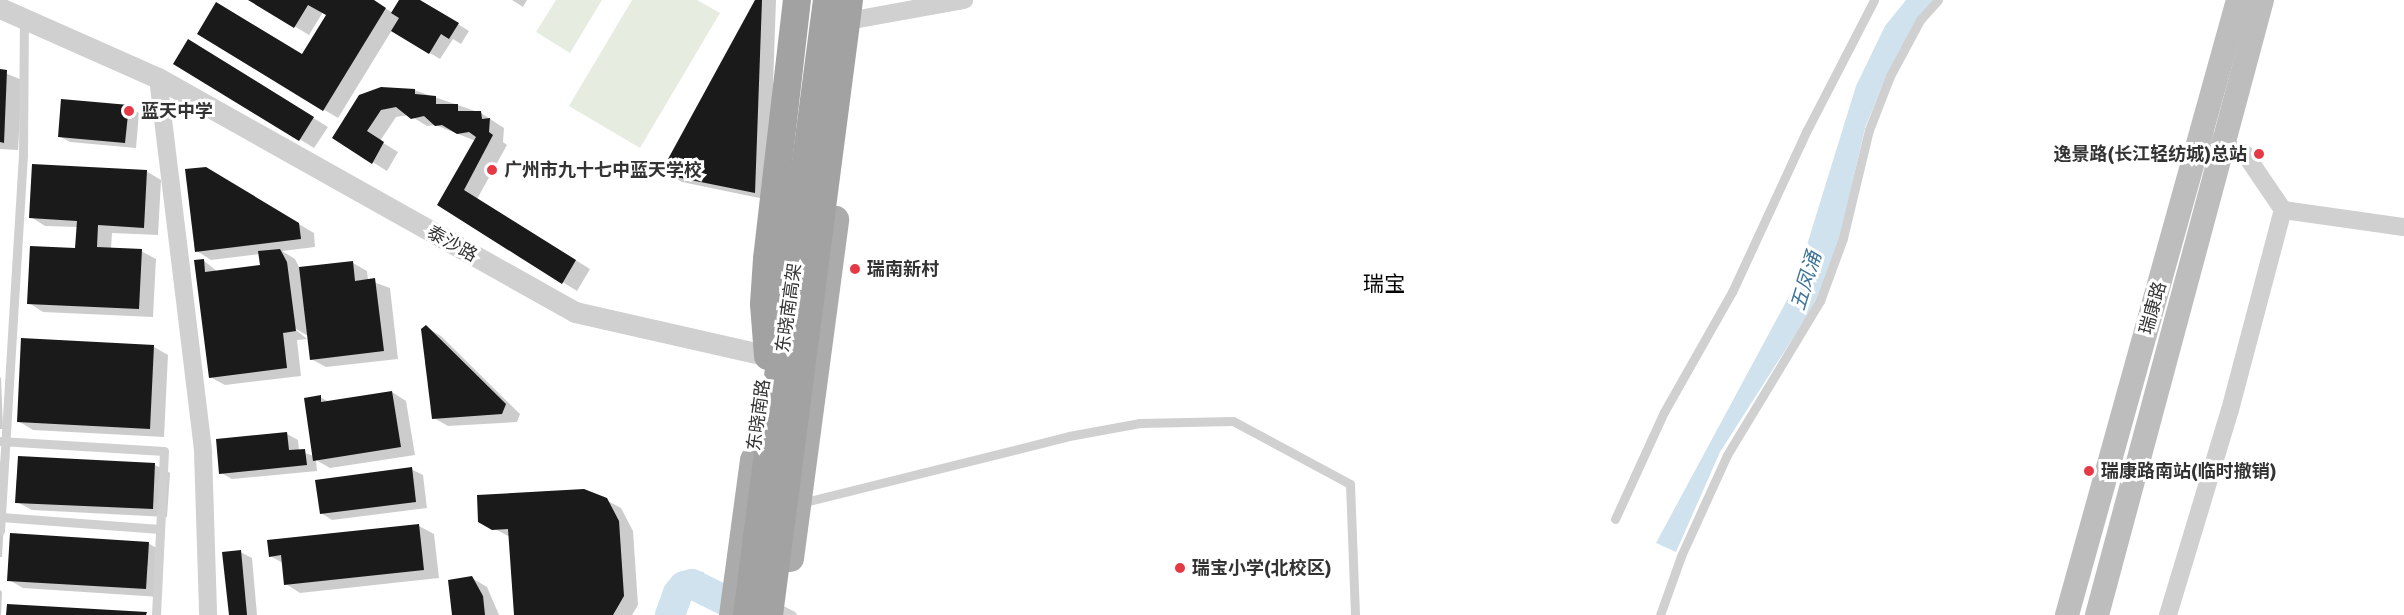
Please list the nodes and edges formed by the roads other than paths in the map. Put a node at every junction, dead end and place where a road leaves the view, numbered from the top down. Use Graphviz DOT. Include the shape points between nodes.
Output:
graph roads {
  1 [pos="797,0"];
  2 [pos="814,0"];
  3 [pos="827,0"];
  4 [pos="964,0"];
  5 [pos="1874,0"];
  6 [pos="1938,0"];
  7 [pos="2238,0"];
  8 [pos="2262,0"];
  9 [pos="856,6"];
  10 [pos="0,8"];
  11 [pos="24,18"];
  12 [pos="158,78"];
  13 [pos="2200,138"];
  14 [pos="2223,145"];
  15 [pos="2283,210"];
  16 [pos="2404,226"];
  17 [pos="768,356"];
  18 [pos="3,441"];
  19 [pos="798,503"];
  20 [pos="1,517"];
  21 [pos="1615,519"];
  22 [pos="160,529"];
  23 [pos="0,531"];
  24 [pos="781,614"];
  25 [pos="156,615"];
  26 [pos="208,615"];
  27 [pos="732,615"];
  28 [pos="747,615"];
  29 [pos="1355,615"];
  30 [pos="1660,615"];
  31 [pos="2067,615"];
  32 [pos="2097,615"];
  33 [pos="2169,615"];
  1 -- 17 [label="highway" via="767,259 764,304"];
  2 -- 17 [label="main road, 东晓南路"];
  3 -- 28 [label="highway, 东晓南高架"];
  4 -- 9 [label="street"];
  5 -- 21 [label="lane" via="1807,130 1732,292 1664,412"];
  6 -- 30 [label="lane" via="1920,20 1890,76 1869,130 1843,238 1821,301 1727,455 1681,556"];
  7 -- 13 [label="main road, 瑞康路"];
  8 -- 14 [label="main road, 瑞康路"];
  9 -- 19 [label="main road"];
  9 -- 24 [label="highway, 东晓南高架"];
  10 -- 11 [label="street, 泰沙路"];
  11 -- 12 [label="street, 泰沙路"];
  11 -- 18 [label="lane" via="23,154"];
  12 -- 17 [label="street, 泰沙路" via="575,312"];
  12 -- 26 [label="street" via="203,452"];
  13 -- 14 [label="street"];
  13 -- 31 [label="main road, 瑞康路"];
  14 -- 15 [label="street" via="2245,154"];
  14 -- 32 [label="main road, 瑞康路"];
  15 -- 16 [label="street"];
  15 -- 33 [label="street" via="2230,410"];
  17 -- 27 [label="main road, 东晓南路"];
  18 -- 20 [label="lane"];
  18 -- 22 [label="lane" via="164,451"];
  19 -- 24 [label="main road"];
  19 -- 29 [label="lane" via="1079,434 1140,423 1233,421 1350,484"];
  20 -- 22 [label="lane"];
  20 -- 23 [label="lane"];
  22 -- 25 [label="lane"];
}
